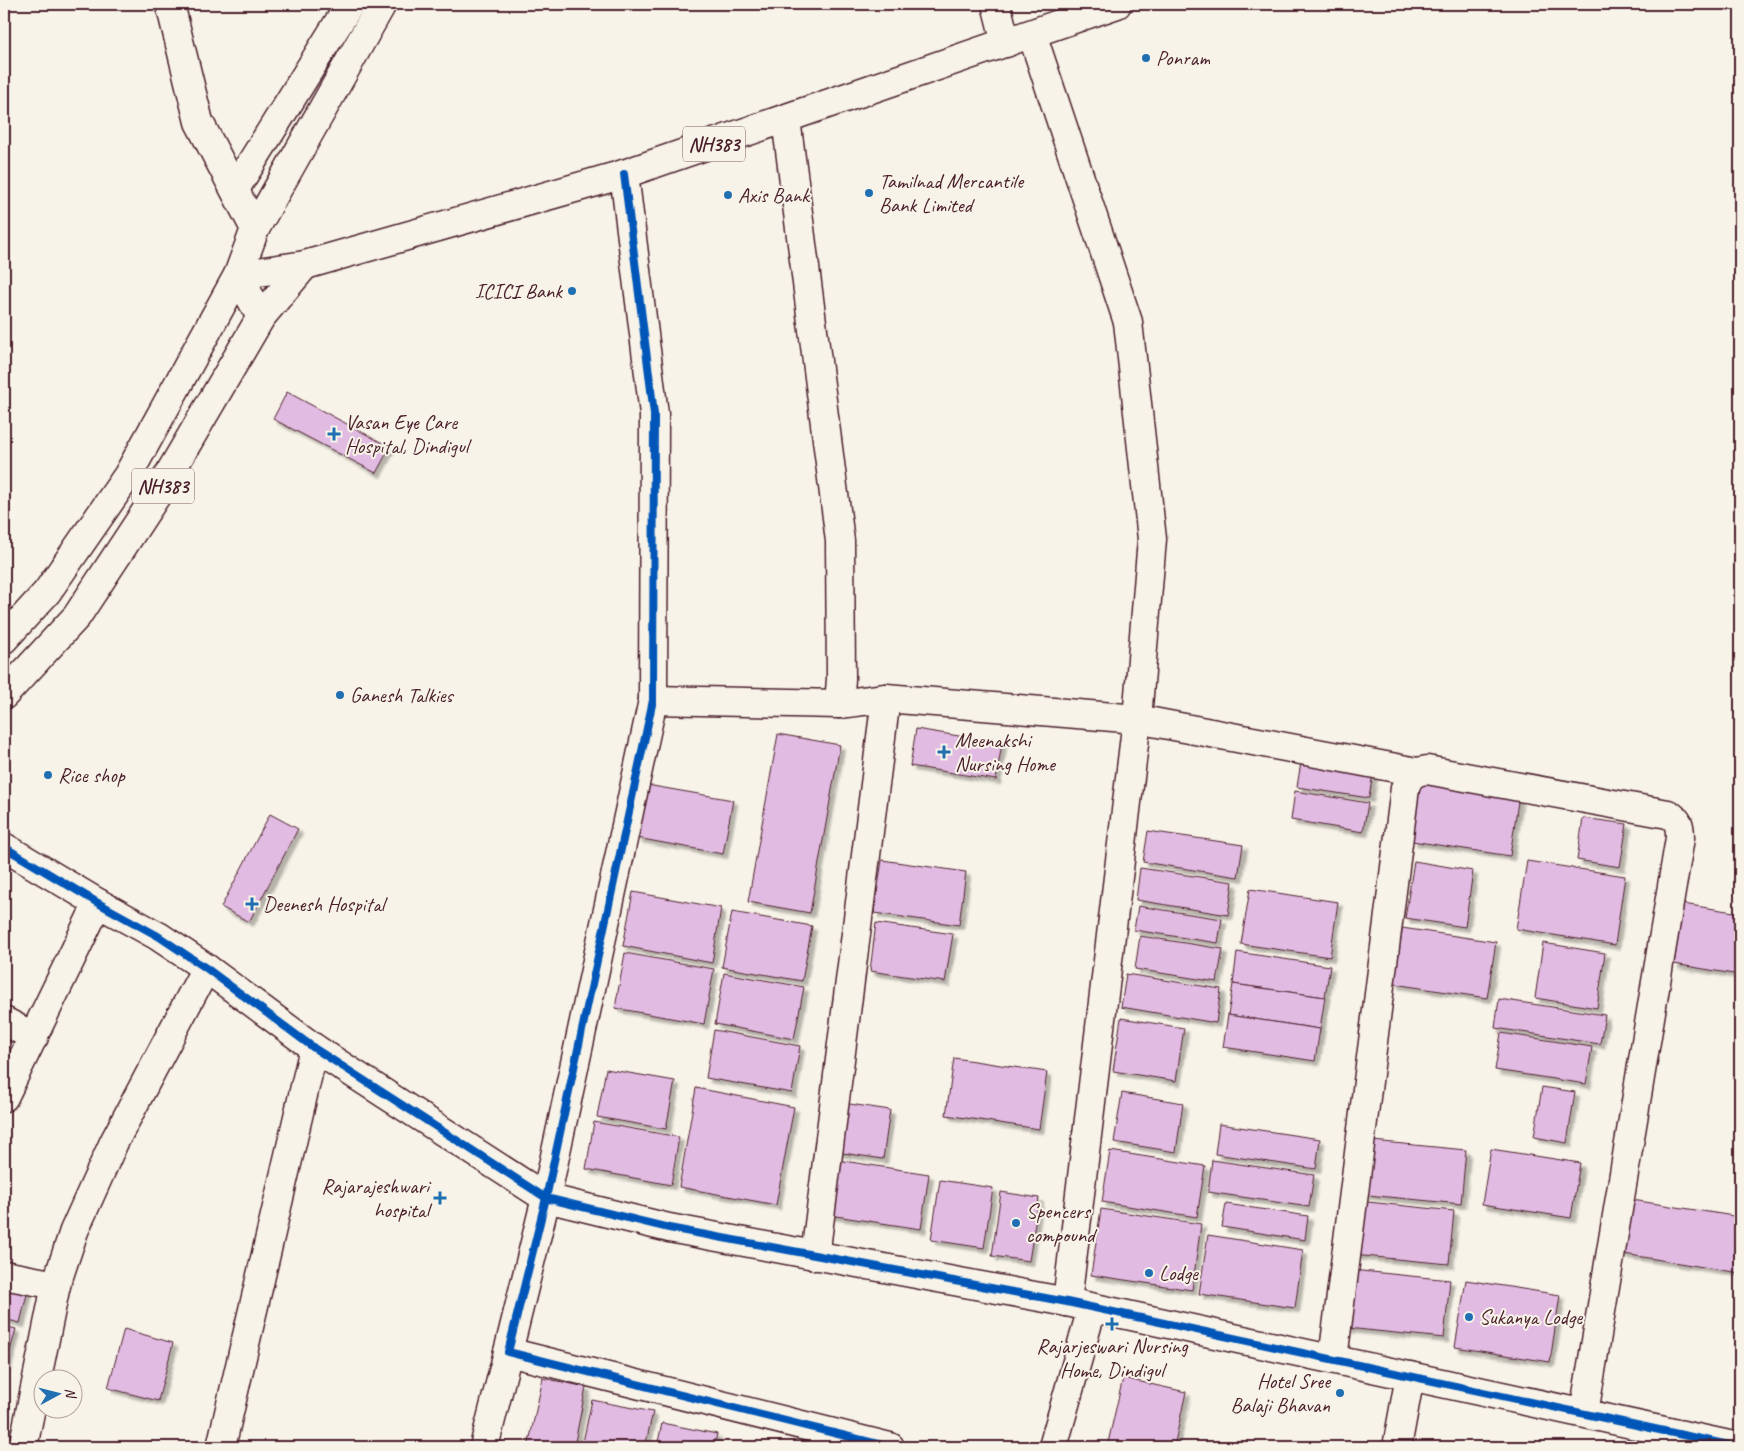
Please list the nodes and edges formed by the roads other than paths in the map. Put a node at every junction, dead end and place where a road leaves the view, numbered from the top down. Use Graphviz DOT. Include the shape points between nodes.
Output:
graph roads {
  1 [pos="170,4"];
  2 [pos="350,4"];
  3 [pos="382,4"];
  4 [pos="996,4"];
  5 [pos="1116,4"];
  6 [pos="1032,34"];
  7 [pos="1006,43"];
  8 [pos="786,119"];
  9 [pos="624,174"];
  10 [pos="235,189"];
  11 [pos="255,229"];
  12 [pos="305,265"];
  13 [pos="238,274"];
  14 [pos="261,317"];
  15 [pos="4,639"];
  16 [pos="4,695"];
  17 [pos="886,698"];
  18 [pos="653,700"];
  19 [pos="839,704"];
  20 [pos="1137,719"];
  21 [pos="1417,772"];
  22 [pos="4,847"];
  23 [pos="98,903"];
  24 [pos="206,968"];
  25 [pos="4,1021"];
  26 [pos="34,1037"];
  27 [pos="314,1048"];
  28 [pos="4,1097"];
  29 [pos="546,1198"];
  30 [pos="815,1256"];
  31 [pos="4,1275"];
  32 [pos="56,1285"];
  33 [pos="1079,1305"];
  34 [pos="508,1352"];
  35 [pos="1333,1359"];
  36 [pos="1410,1376"];
  37 [pos="1584,1413"];
  38 [pos="23,1447"];
  39 [pos="221,1447"];
  40 [pos="484,1447"];
  41 [pos="890,1447"];
  42 [pos="1053,1447"];
  43 [pos="1397,1447"];
  44 [pos="1738,1447"];
  1 -- 10 [label="main road" via="199,122"];
  2 -- 10 [label="main road"];
  3 -- 11 [label="main road"];
  4 -- 7 [label="main road"];
  5 -- 6 [label="main road, NH383"];
  6 -- 7 [label="main road, NH383"];
  6 -- 20 [label="main road" via="1128,322 1152,539"];
  7 -- 8 [label="main road, NH383"];
  8 -- 9 [label="main road, NH383"];
  8 -- 19 [label="main road" via="840,541"];
  9 -- 12 [label="main road, NH383"];
  9 -- 18 [label="main road" via="654,414"];
  10 -- 11 [label="main road"];
  11 -- 13 [label="main road"];
  12 -- 13 [label="main road, NH383"];
  12 -- 14 [label="main road, NH383"];
  13 -- 14 [label="main road"];
  13 -- 15 [label="main road, NH383" via="128,475 47,592"];
  14 -- 16 [label="main road, NH383" via="158,493 77,616"];
  17 -- 19 [label="main road"];
  17 -- 20 [label="main road"];
  17 -- 30 [label="main road"];
  18 -- 19 [label="main road"];
  18 -- 29 [label="main road"];
  20 -- 21 [label="main road"];
  20 -- 33 [label="main road"];
  21 -- 35 [label="main road" via="1408,777 1405,788"];
  21 -- 37 [label="main road" via="1427,770 1668,814 1677,819 1680,826"];
  22 -- 23 [label="main road"];
  23 -- 24 [label="main road" via="158,936"];
  23 -- 26 [label="main road"];
  24 -- 27 [label="main road"];
  24 -- 32 [label="main road" via="114,1142 74,1231"];
  25 -- 26 [label="main road"];
  26 -- 28 [label="main road"];
  27 -- 29 [label="main road"];
  27 -- 39 [label="main road"];
  29 -- 30 [label="main road" via="669,1228"];
  29 -- 34 [label="main road"];
  30 -- 33 [label="main road"];
  31 -- 32 [label="main road"];
  32 -- 38 [label="main road"];
  33 -- 35 [label="main road"];
  33 -- 42 [label="main road"];
  34 -- 40 [label="main road"];
  34 -- 41 [label="main road"];
  35 -- 36 [label="main road"];
  36 -- 37 [label="main road"];
  36 -- 43 [label="main road"];
  37 -- 44 [label="main road"];
}
